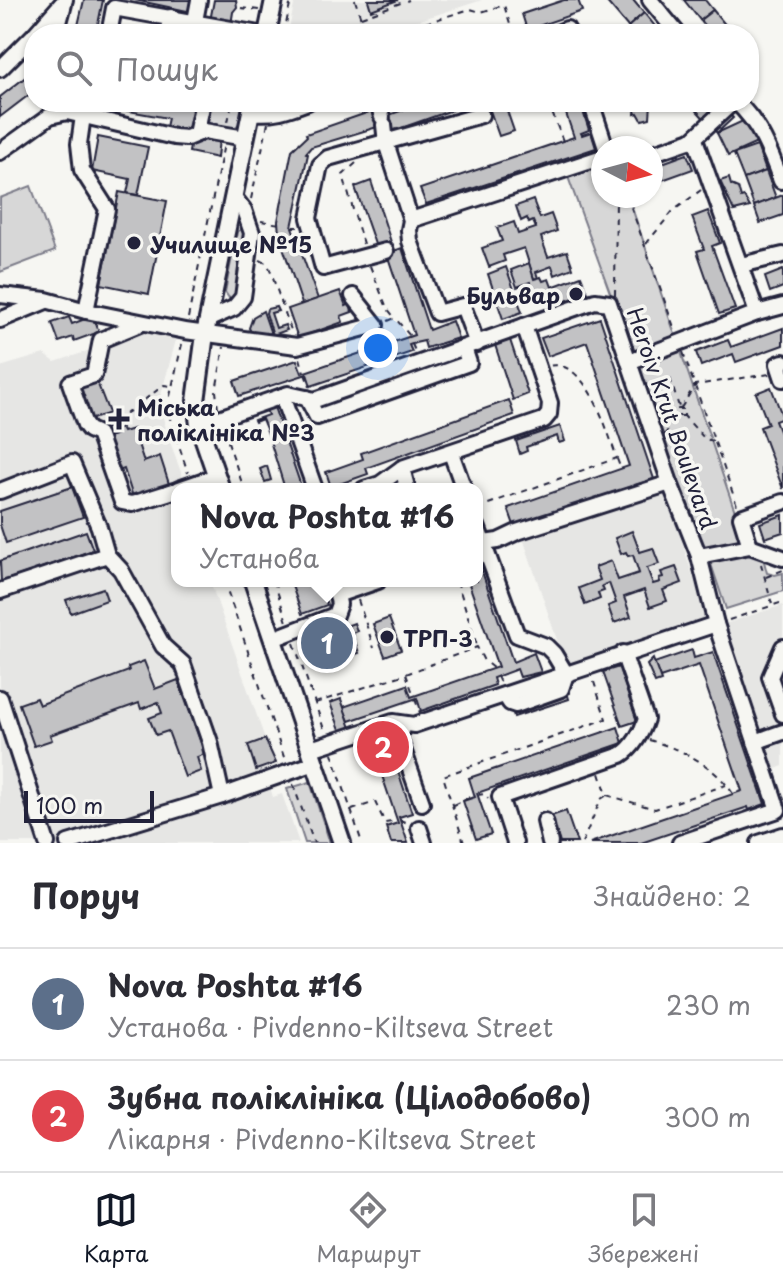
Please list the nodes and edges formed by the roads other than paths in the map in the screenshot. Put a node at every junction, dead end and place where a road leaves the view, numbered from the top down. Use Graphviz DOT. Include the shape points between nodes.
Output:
graph roads {
  1 [pos="199,0"];
  2 [pos="650,0"];
  3 [pos="171,17"];
  4 [pos="195,21"];
  5 [pos="43,24"];
  6 [pos="59,24"];
  7 [pos="111,24"];
  8 [pos="169,24"];
  9 [pos="201,24"];
  10 [pos="670,24"];
  11 [pos="24,46"];
  12 [pos="17,54"];
  13 [pos="24,54"];
  14 [pos="0,69"];
  15 [pos="46,112"];
  16 [pos="83,112"];
  17 [pos="96,112"];
  18 [pos="201,112"];
  19 [pos="251,112"];
  20 [pos="263,112"];
  21 [pos="284,112"];
  22 [pos="381,112"];
  23 [pos="480,112"];
  24 [pos="594,112"];
  25 [pos="723,112"];
  26 [pos="746,112"];
  27 [pos="196,134"];
  28 [pos="602,136"];
  29 [pos="245,138"];
  30 [pos="692,140"];
  31 [pos="386,143"];
  32 [pos="663,150"];
  33 [pos="0,152"];
  34 [pos="591,161"];
  35 [pos="783,180"];
  36 [pos="234,197"];
  37 [pos="411,220"];
  38 [pos="410,241"];
  39 [pos="783,255"];
  40 [pos="741,265"];
  41 [pos="0,295"];
  42 [pos="353,296"];
  43 [pos="46,300"];
  44 [pos="783,306"];
  45 [pos="86,311"];
  46 [pos="757,313"];
  47 [pos="0,320"];
  48 [pos="142,323"];
  49 [pos="524,326"];
  50 [pos="207,327"];
  51 [pos="470,346"];
  52 [pos="629,362"];
  53 [pos="282,396"];
  54 [pos="199,425"];
  55 [pos="451,453"];
  56 [pos="402,468"];
  57 [pos="219,482"];
  58 [pos="313,483"];
  59 [pos="381,483"];
  60 [pos="406,483"];
  61 [pos="462,483"];
  62 [pos="670,483"];
  63 [pos="0,491"];
  64 [pos="171,492"];
  65 [pos="783,502"];
  66 [pos="483,543"];
  67 [pos="754,548"];
  68 [pos="483,550"];
  69 [pos="107,555"];
  70 [pos="699,556"];
  71 [pos="783,558"];
  72 [pos="255,587"];
  73 [pos="363,587"];
  74 [pos="0,591"];
  75 [pos="716,624"];
  76 [pos="273,639"];
  77 [pos="783,647"];
  78 [pos="623,653"];
  79 [pos="566,674"];
  80 [pos="0,698"];
  81 [pos="783,714"];
  82 [pos="403,724"];
  83 [pos="783,732"];
  84 [pos="755,742"];
  85 [pos="621,755"];
  86 [pos="313,756"];
  87 [pos="783,771"];
  88 [pos="568,774"];
  89 [pos="767,777"];
  90 [pos="222,796"];
  91 [pos="422,803"];
  92 [pos="781,813"];
  93 [pos="747,820"];
  94 [pos="545,821"];
  95 [pos="419,828"];
  96 [pos="783,835"];
  97 [pos="714,838"];
  98 [pos="47,843"];
  99 [pos="68,843"];
  100 [pos="342,843"];
  101 [pos="424,843"];
  102 [pos="515,843"];
  103 [pos="550,843"];
  104 [pos="680,843"];
  105 [pos="756,843"];
  1 -- 4 [label="street"];
  2 -- 10 [label="street"];
  3 -- 4 [label="street"];
  3 -- 7 [label="street" via="114,8"];
  3 -- 8 [label="street"];
  4 -- 9 [label="street"];
  5 -- 6 [label="street" via="65,0"];
  11 -- 12 [label="street"];
  12 -- 13 [label="street"];
  12 -- 14 [label="street"];
  15 -- 33 [label="street"];
  16 -- 45 [label="street" via="82,170 107,209"];
  17 -- 27 [label="street" via="174,137"];
  18 -- 27 [label="street"];
  19 -- 29 [label="main road"];
  20 -- 21 [label="street"];
  22 -- 31 [label="street"];
  23 -- 31 [label="street"];
  24 -- 28 [label="street"];
  25 -- 30 [label="street"];
  26 -- 35 [label="street"];
  27 -- 29 [label="street"];
  29 -- 36 [label="main road"];
  30 -- 32 [label="street"];
  30 -- 40 [label="street"];
  31 -- 37 [label="street"];
  31 -- 38 [label="street" via="328,158 320,165 309,218 323,268"];
  34 -- 37 [label="street"];
  36 -- 50 [label="main road"];
  36 -- 50 [label="street" via="252,233 243,297"];
  37 -- 38 [label="street"];
  38 -- 51 [label="street" via="437,313 463,306"];
  39 -- 40 [label="street"];
  40 -- 46 [label="street"];
  41 -- 43 [label="street"];
  42 -- 50 [label="street" via="376,325 297,346"];
  43 -- 45 [label="street"];
  43 -- 47 [label="street"];
  44 -- 46 [label="street"];
  45 -- 48 [label="street"];
  46 -- 52 [label="street"];
  48 -- 50 [label="street" via="185,331"];
  48 -- 64 [label="street" via="101,340 94,375 70,383 85,425 98,434 122,502 132,504"];
  49 -- 51 [label="street, Heroiv Krut Boulevard"];
  49 -- 52 [label="street, Heroiv Krut Boulevard" via="595,301 609,303"];
  49 -- 55 [label="street" via="549,414"];
  50 -- 54 [label="main road" via="196,401"];
  51 -- 53 [label="street, Heroiv Krut Boulevard" via="315,400"];
  52 -- 62 [label="street, Heroiv Krut Boulevard"];
  53 -- 54 [label="street, Heroiv Krut Boulevard"];
  53 -- 58 [label="street"];
  54 -- 57 [label="main road"];
  55 -- 56 [label="street"];
  55 -- 61 [label="street"];
  56 -- 59 [label="street"];
  56 -- 60 [label="street"];
  62 -- 66 [label="street"];
  62 -- 70 [label="street, Heroiv Krut Boulevard"];
  63 -- 69 [label="street" via="72,463"];
  65 -- 67 [label="street" via="741,517"];
  67 -- 70 [label="street, Heroiv Krut Boulevard"];
  67 -- 71 [label="street"];
  68 -- 79 [label="street" via="517,635 546,646"];
  69 -- 74 [label="street"];
  69 -- 90 [label="street" via="121,570 163,646 183,664"];
  70 -- 75 [label="street"];
  72 -- 76 [label="main road"];
  73 -- 76 [label="street" via="337,595 335,615"];
  75 -- 78 [label="street"];
  75 -- 84 [label="street"];
  76 -- 86 [label="main road"];
  77 -- 81 [label="street" via="770,677"];
  78 -- 79 [label="street"];
  78 -- 85 [label="street" via="646,719"];
  79 -- 82 [label="street" via="414,725"];
  80 -- 98 [label="street"];
  82 -- 86 [label="street" via="393,722 329,744"];
  82 -- 91 [label="street" via="399,738"];
  83 -- 84 [label="street"];
  84 -- 89 [label="street"];
  85 -- 88 [label="street"];
  85 -- 88 [label="street" via="624,763 571,783"];
  86 -- 90 [label="street" via="289,772"];
  86 -- 100 [label="main road"];
  87 -- 89 [label="street"];
  88 -- 102 [label="street" via="500,797"];
  89 -- 92 [label="street"];
  90 -- 99 [label="street"];
  92 -- 93 [label="street"];
  93 -- 97 [label="street"];
  93 -- 105 [label="street"];
  94 -- 103 [label="street"];
  95 -- 101 [label="street"];
  96 -- 105 [label="street"];
  97 -- 104 [label="street"];
}
